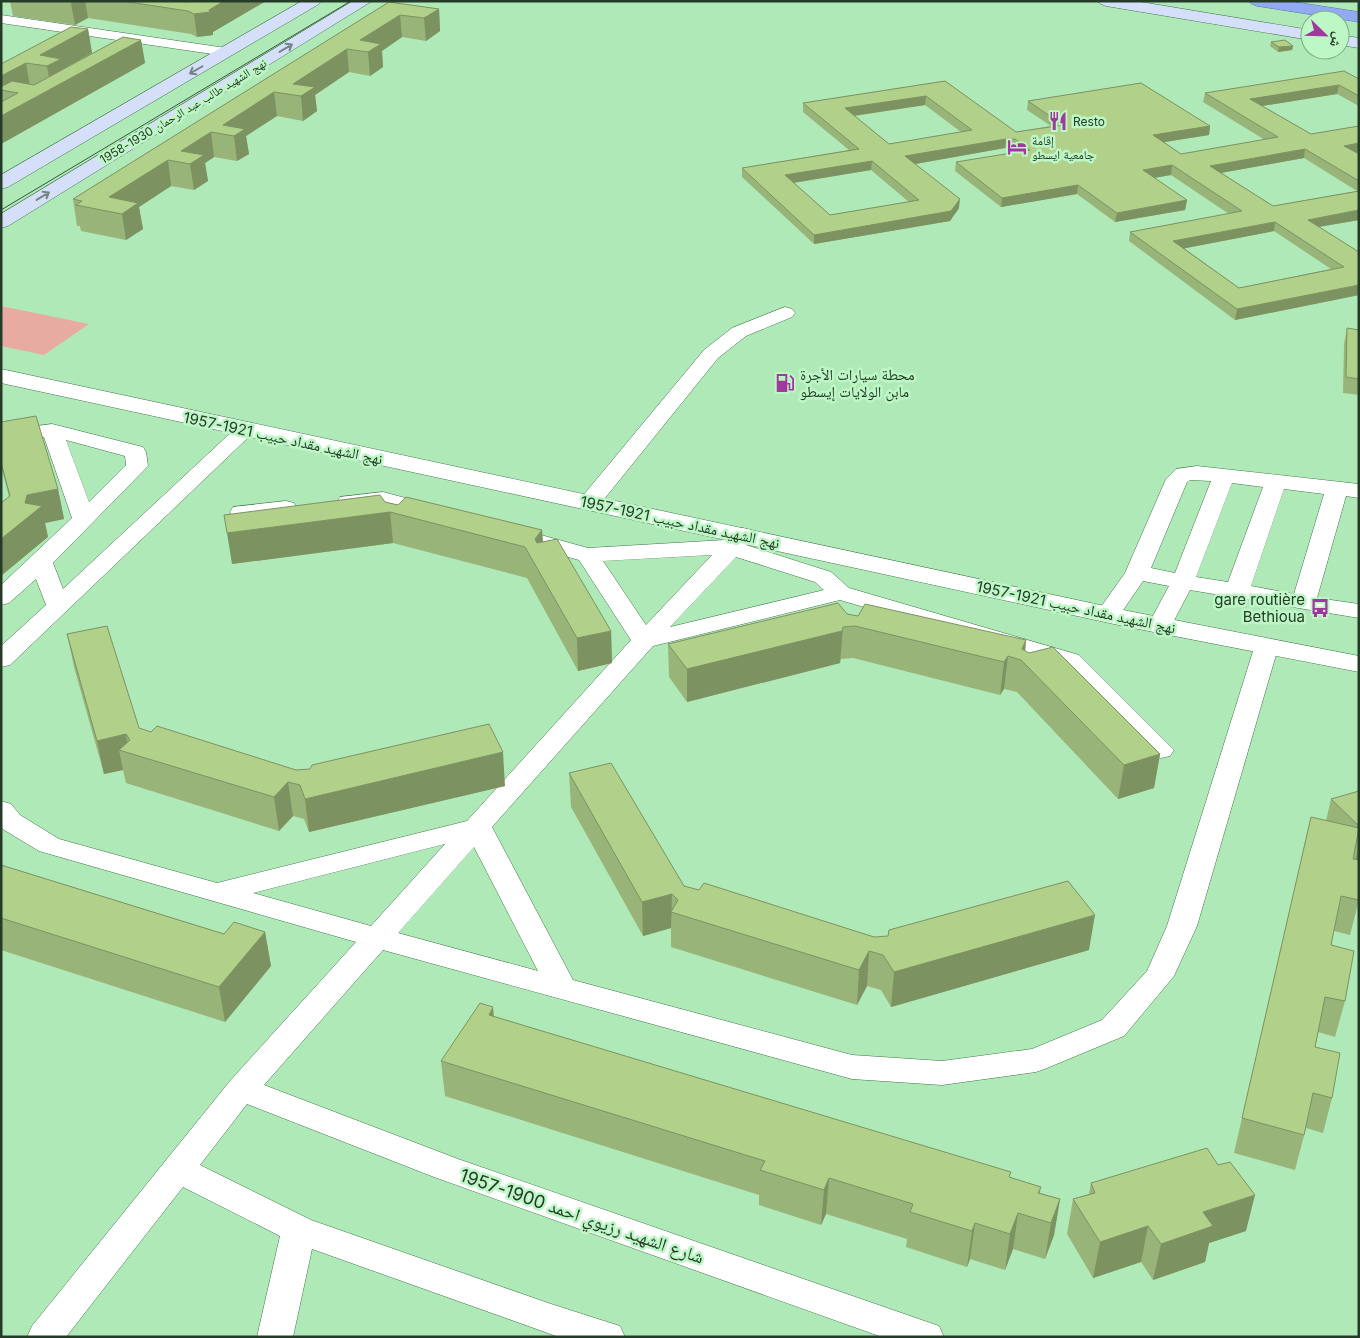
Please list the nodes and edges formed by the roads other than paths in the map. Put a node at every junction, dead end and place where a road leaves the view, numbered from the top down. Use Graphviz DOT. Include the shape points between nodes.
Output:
graph roads {
  1 [pos="314,1"];
  2 [pos="364,1"];
  3 [pos="1106,1"];
  4 [pos="1257,1"];
  5 [pos="1325,1"];
  6 [pos="1359,6"];
  7 [pos="1359,17"];
  8 [pos="1,19"];
  9 [pos="1300,33"];
  10 [pos="226,52"];
  11 [pos="1,183"];
  12 [pos="1,222"];
  13 [pos="785,313"];
  14 [pos="1,376"];
  15 [pos="52,430"];
  16 [pos="245,430"];
  17 [pos="1,437"];
  18 [pos="1224,476"];
  19 [pos="1276,481"];
  20 [pos="1348,490"];
  21 [pos="589,503"];
  22 [pos="241,512"];
  23 [pos="448,517"];
  24 [pos="84,519"];
  25 [pos="512,534"];
  26 [pos="736,541"];
  27 [pos="586,555"];
  28 [pos="41,562"];
  29 [pos="1137,573"];
  30 [pos="1183,581"];
  31 [pos="1237,591"];
  32 [pos="841,592"];
  33 [pos="1,598"];
  34 [pos="1304,602"];
  35 [pos="58,606"];
  36 [pos="1359,611"];
  37 [pos="1108,614"];
  38 [pos="1160,625"];
  39 [pos="644,642"];
  40 [pos="1266,648"];
  41 [pos="1,660"];
  42 [pos="1359,664"];
  43 [pos="1161,750"];
  44 [pos="1,810"];
  45 [pos="478,827"];
  46 [pos="217,892"];
  47 [pos="378,938"];
  48 [pos="562,988"];
  49 [pos="241,1089"];
  50 [pos="177,1169"];
  51 [pos="299,1230"];
  52 [pos="545,1328"];
  53 [pos="45,1337"];
  54 [pos="275,1337"];
  55 [pos="607,1337"];
  56 [pos="926,1337"];
  1 -- 10 [label="main road, نهج الشهيد طالب عبد الرحمان 1930-1958"];
  12 -- 2 [label="main road, نهج الشهيد طالب عبد الرحمان 1930-1958, one-way"];
  3 -- 9 [label="main road"];
  4 -- 7 [label="highway"];
  5 -- 6 [label="highway"];
  8 -- 10 [label="street"];
  10 -- 11 [label="main road, نهج الشهيد طالب عبد الرحمان 1930-1958, one-way"];
  13 -- 21 [label="street" via="739,332 710,354"];
  14 -- 16 [label="street, نهج الشهيد مقداد حبيب 1921-1957"];
  15 -- 17 [label="street"];
  15 -- 24 [label="street"];
  15 -- 24 [label="street" via="135,452 137,466"];
  16 -- 21 [label="street, نهج الشهيد مقداد حبيب 1921-1957"];
  16 -- 35 [label="street"];
  18 -- 19 [label="street"];
  18 -- 29 [label="street" via="1197,473 1184,474 1177,479"];
  18 -- 30 [label="street"];
  19 -- 20 [label="street"];
  19 -- 31 [label="street"];
  20 -- 34 [label="street"];
  21 -- 26 [label="street, نهج الشهيد مقداد حبيب 1921-1957"];
  22 -- 23 [label="street" via="383,499"];
  24 -- 28 [label="street"];
  25 -- 27 [label="street"];
  26 -- 27 [label="street"];
  26 -- 32 [label="street" via="823,577"];
  26 -- 37 [label="street, نهج الشهيد مقداد حبيب 1921-1957"];
  26 -- 39 [label="street"];
  27 -- 39 [label="street"];
  28 -- 33 [label="street"];
  28 -- 35 [label="street"];
  29 -- 30 [label="street"];
  29 -- 37 [label="street"];
  30 -- 31 [label="street"];
  30 -- 38 [label="street"];
  31 -- 34 [label="street"];
  32 -- 39 [label="street"];
  32 -- 43 [label="street" via="1070,660"];
  34 -- 36 [label="street"];
  35 -- 41 [label="street"];
  37 -- 38 [label="street, نهج الشهيد مقداد حبيب 1921-1957"];
  38 -- 40 [label="street, نهج الشهيد مقداد حبيب 1921-1957"];
  39 -- 45 [label="street"];
  40 -- 42 [label="street, نهج الشهيد مقداد حبيب 1921-1957"];
  40 -- 48 [label="street" via="1182,926 1159,976 1113,1028 1036,1060 942,1073 852,1067"];
  44 -- 46 [label="street" via="10,821 49,845"];
  45 -- 46 [label="street"];
  45 -- 47 [label="street"];
  45 -- 48 [label="street"];
  46 -- 47 [label="street"];
  47 -- 48 [label="street"];
  47 -- 49 [label="street"];
  49 -- 50 [label="street"];
  49 -- 56 [label="street, شارع الشهيد رزيوي احمد 1900-1957" via="446,1168"];
  50 -- 51 [label="street"];
  50 -- 53 [label="street"];
  51 -- 52 [label="street"];
  51 -- 54 [label="street"];
  52 -- 55 [label="street"];
}
